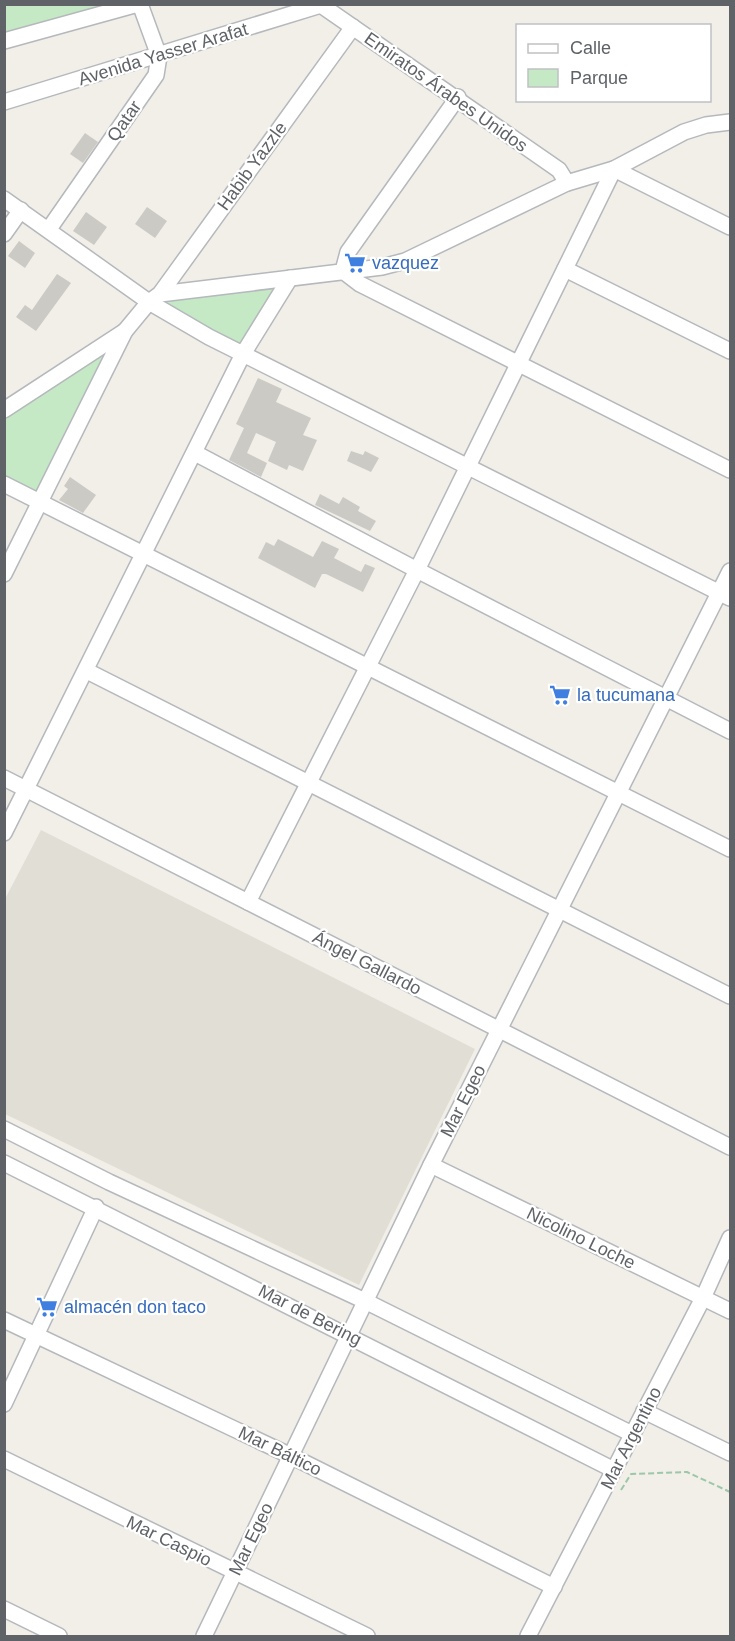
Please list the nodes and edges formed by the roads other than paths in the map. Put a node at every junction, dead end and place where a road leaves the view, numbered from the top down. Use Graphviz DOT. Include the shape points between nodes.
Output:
graph roads {
  1 [pos="139,4"];
  2 [pos="321,4"];
  3 [pos="353,27"];
  4 [pos="4,40"];
  5 [pos="159,56"];
  6 [pos="458,97"];
  7 [pos="4,102"];
  8 [pos="730,122"];
  9 [pos="614,169"];
  10 [pos="567,183"];
  11 [pos="4,199"];
  12 [pos="21,210"];
  13 [pos="730,227"];
  14 [pos="49,229"];
  15 [pos="4,234"];
  16 [pos="565,269"];
  17 [pos="343,271"];
  18 [pos="290,278"];
  19 [pos="154,298"];
  20 [pos="125,331"];
  21 [pos="730,351"];
  22 [pos="243,354"];
  23 [pos="519,362"];
  24 [pos="4,410"];
  25 [pos="195,453"];
  26 [pos="468,466"];
  27 [pos="730,470"];
  28 [pos="4,484"];
  29 [pos="42,501"];
  30 [pos="143,552"];
  31 [pos="417,570"];
  32 [pos="730,571"];
  33 [pos="4,574"];
  34 [pos="725,595"];
  35 [pos="367,668"];
  36 [pos="87,671"];
  37 [pos="666,698"];
  38 [pos="730,731"];
  39 [pos="4,778"];
  40 [pos="308,783"];
  41 [pos="27,789"];
  42 [pos="618,792"];
  43 [pos="4,833"];
  44 [pos="730,849"];
  45 [pos="248,902"];
  46 [pos="559,911"];
  47 [pos="730,996"];
  48 [pos="499,1030"];
  49 [pos="4,1129"];
  50 [pos="730,1147"];
  51 [pos="4,1162"];
  52 [pos="430,1165"];
  53 [pos="96,1207"];
  54 [pos="730,1238"];
  55 [pos="703,1298"];
  56 [pos="365,1301"];
  57 [pos="730,1311"];
  58 [pos="4,1320"];
  59 [pos="348,1334"];
  60 [pos="37,1336"];
  61 [pos="4,1404"];
  62 [pos="644,1411"];
  63 [pos="632,1434"];
  64 [pos="730,1453"];
  65 [pos="291,1456"];
  66 [pos="4,1459"];
  67 [pos="614,1470"];
  68 [pos="234,1573"];
  69 [pos="554,1587"];
  70 [pos="4,1610"];
  71 [pos="59,1636"];
  72 [pos="204,1636"];
  73 [pos="367,1636"];
  74 [pos="528,1636"];
  1 -- 4 [label="street"];
  1 -- 5 [label="street"];
  2 -- 3 [label="street, Emiratos Árabes Unidos"];
  2 -- 5 [label="street, Avenida Yasser Arafat"];
  3 -- 6 [label="street, Emiratos Árabes Unidos"];
  3 -- 19 [label="street, Habib Yazzle"];
  5 -- 7 [label="street, Avenida Yasser Arafat"];
  5 -- 14 [label="street, Qatar" via="156,75"];
  6 -- 10 [label="street, Emiratos Árabes Unidos" via="559,170"];
  6 -- 17 [label="street" via="348,252"];
  8 -- 9 [label="street" via="684,132"];
  9 -- 10 [label="street"];
  9 -- 13 [label="street"];
  9 -- 16 [label="street"];
  10 -- 17 [label="street" via="405,261"];
  11 -- 12 [label="street"];
  12 -- 14 [label="street"];
  12 -- 15 [label="street"];
  14 -- 19 [label="street"];
  16 -- 21 [label="street"];
  16 -- 23 [label="street"];
  17 -- 18 [label="street"];
  17 -- 23 [label="street" via="360,284"];
  18 -- 19 [label="street"];
  18 -- 22 [label="street"];
  19 -- 20 [label="street, Habib Yazzle"];
  19 -- 22 [label="street"];
  20 -- 24 [label="street"];
  20 -- 29 [label="street"];
  22 -- 25 [label="street"];
  22 -- 26 [label="street"];
  23 -- 26 [label="street"];
  23 -- 27 [label="street"];
  25 -- 30 [label="street"];
  25 -- 31 [label="street"];
  26 -- 31 [label="street"];
  26 -- 34 [label="street"];
  28 -- 29 [label="street"];
  29 -- 30 [label="street"];
  29 -- 33 [label="street"];
  30 -- 35 [label="street"];
  30 -- 36 [label="street"];
  31 -- 35 [label="street"];
  31 -- 37 [label="street"];
  32 -- 34 [label="street, Mar Egeo"];
  34 -- 37 [label="street, Mar Egeo"];
  35 -- 40 [label="street"];
  35 -- 42 [label="street"];
  36 -- 40 [label="street"];
  36 -- 41 [label="street"];
  37 -- 38 [label="street"];
  37 -- 42 [label="street, Mar Egeo"];
  39 -- 41 [label="street, Ángel Gallardo"];
  40 -- 45 [label="street"];
  40 -- 46 [label="street"];
  41 -- 43 [label="street"];
  41 -- 45 [label="street, Ángel Gallardo"];
  42 -- 44 [label="street"];
  42 -- 46 [label="street, Mar Egeo"];
  45 -- 48 [label="street, Ángel Gallardo"];
  46 -- 47 [label="street"];
  46 -- 48 [label="street, Mar Egeo"];
  48 -- 50 [label="street, Ángel Gallardo"];
  48 -- 52 [label="street, Mar Egeo"];
  49 -- 56 [label="street"];
  51 -- 53 [label="street, Mar de Bering"];
  52 -- 55 [label="street, Nicolino Loche"];
  52 -- 56 [label="street, Mar Egeo"];
  53 -- 59 [label="street, Mar de Bering"];
  53 -- 60 [label="street"];
  54 -- 55 [label="street, Mar Argentino"];
  55 -- 57 [label="street, Nicolino Loche"];
  55 -- 62 [label="street, Mar Argentino"];
  56 -- 59 [label="street, Mar Egeo"];
  56 -- 63 [label="street"];
  58 -- 60 [label="street, Mar Báltico"];
  59 -- 65 [label="street, Mar Egeo"];
  59 -- 67 [label="street, Mar de Bering"];
  60 -- 61 [label="street"];
  60 -- 65 [label="street, Mar Báltico"];
  62 -- 63 [label="street, Mar Argentino"];
  62 -- 64 [label="street"];
  63 -- 67 [label="street, Mar Argentino"];
  65 -- 68 [label="street, Mar Egeo"];
  65 -- 69 [label="street, Mar Báltico"];
  66 -- 68 [label="street, Mar Caspio"];
  67 -- 69 [label="street, Mar Argentino"];
  68 -- 72 [label="street, Mar Egeo"];
  68 -- 73 [label="street, Mar Caspio"];
  69 -- 74 [label="street, Mar Argentino"];
  70 -- 71 [label="street"];
}
